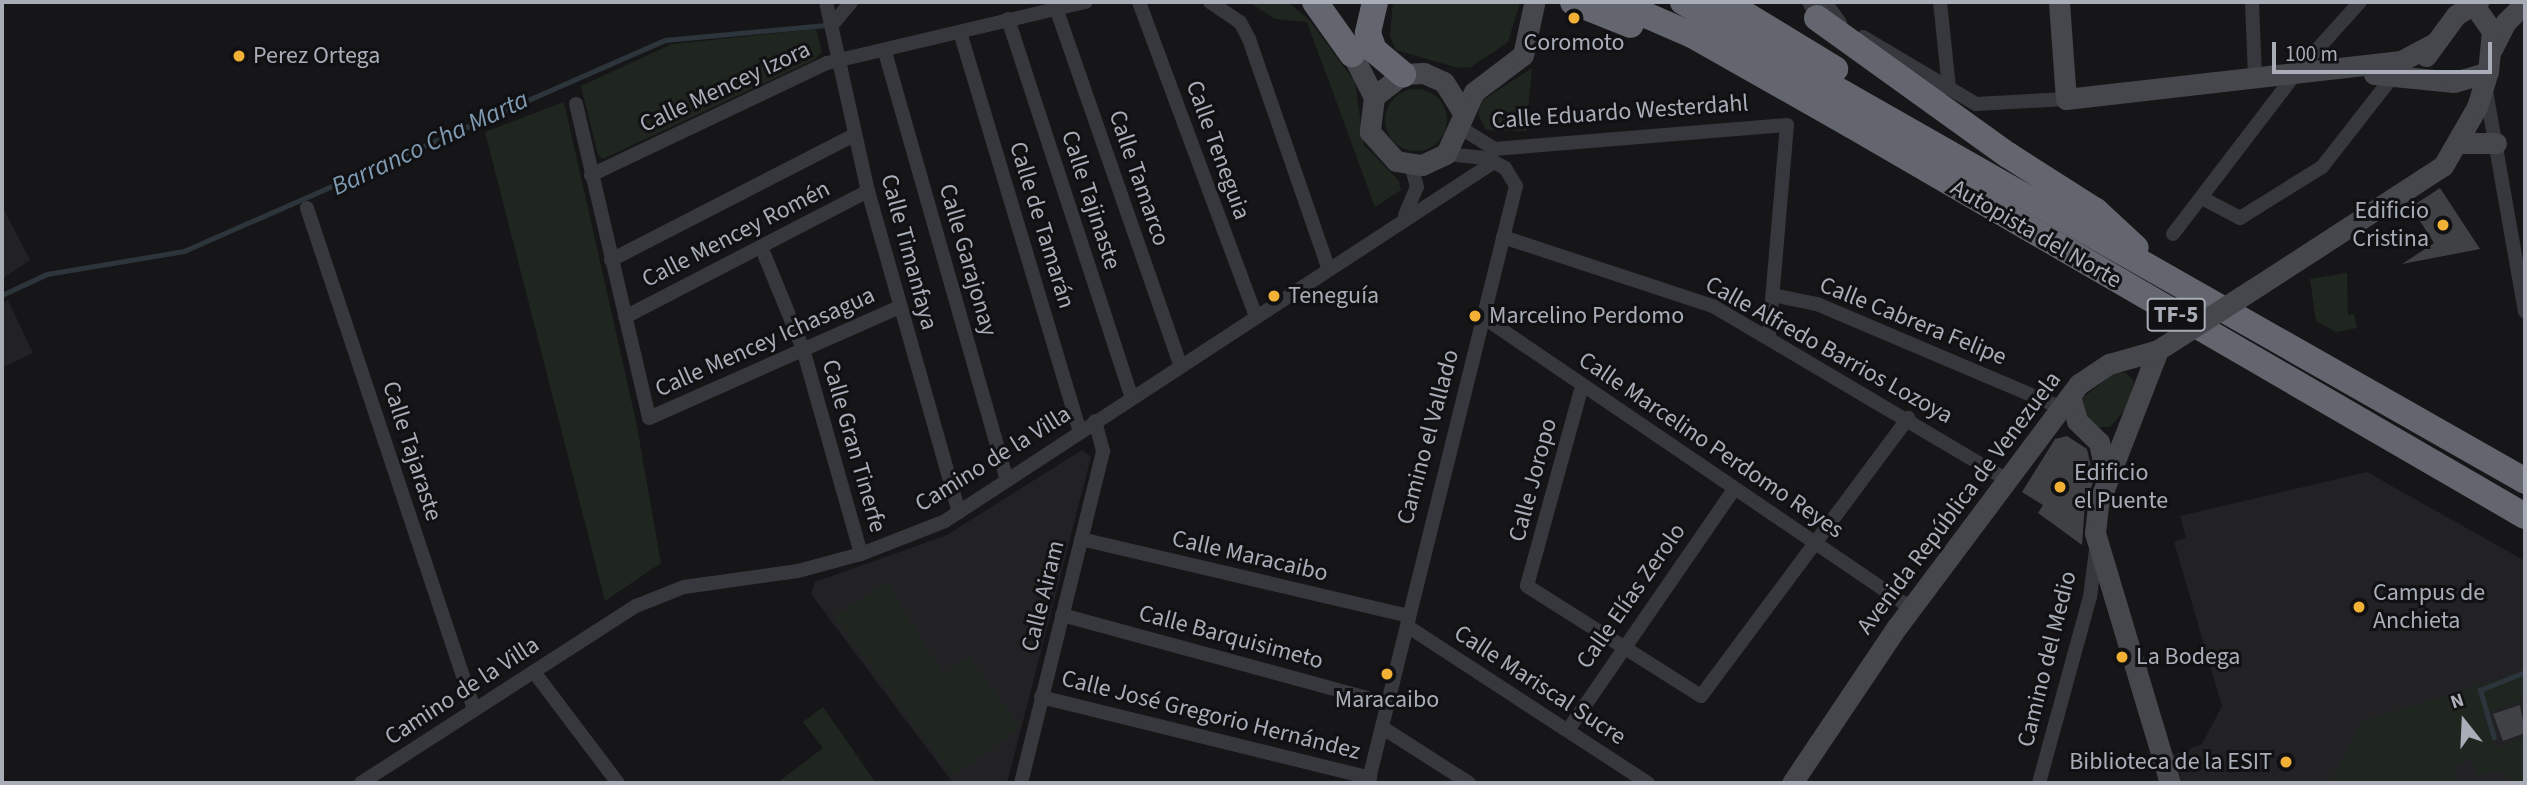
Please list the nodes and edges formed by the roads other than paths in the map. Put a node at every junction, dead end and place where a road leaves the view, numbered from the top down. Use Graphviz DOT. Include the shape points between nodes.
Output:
graph roads {
  1 [pos="826,2"];
  2 [pos="852,2"];
  3 [pos="1086,2"];
  4 [pos="1139,2"];
  5 [pos="1210,2"];
  6 [pos="1301,2"];
  7 [pos="1315,2"];
  8 [pos="1375,2"];
  9 [pos="1573,2"];
  10 [pos="1616,2"];
  11 [pos="1682,2"];
  12 [pos="1724,2"];
  13 [pos="1940,2"];
  14 [pos="2059,2"];
  15 [pos="2252,2"];
  16 [pos="2360,2"];
  17 [pos="2525,3"];
  18 [pos="2471,4"];
  19 [pos="1817,7"];
  20 [pos="1056,8"];
  21 [pos="1008,19"];
  22 [pos="832,25"];
  23 [pos="960,32"];
  24 [pos="2431,45"];
  25 [pos="885,52"];
  26 [pos="1352,54"];
  27 [pos="837,62"];
  28 [pos="2488,69"];
  29 [pos="2330,71"];
  30 [pos="2296,73"];
  31 [pos="1403,74"];
  32 [pos="2393,76"];
  33 [pos="2255,78"];
  34 [pos="2430,79"];
  35 [pos="1444,82"];
  36 [pos="2454,82"];
  37 [pos="1949,87"];
  38 [pos="1374,97"];
  39 [pos="2066,99"];
  40 [pos="576,104"];
  41 [pos="2477,107"];
  42 [pos="1462,120"];
  43 [pos="1851,125"];
  44 [pos="855,135"];
  45 [pos="1935,142"];
  46 [pos="2459,143"];
  47 [pos="2497,145"];
  48 [pos="1446,154"];
  49 [pos="1494,162"];
  50 [pos="1411,165"];
  51 [pos="591,175"];
  52 [pos="868,191"];
  53 [pos="2202,198"];
  54 [pos="307,208"];
  55 [pos="1400,222"];
  56 [pos="2173,234"];
  57 [pos="1503,237"];
  58 [pos="762,249"];
  59 [pos="611,260"];
  60 [pos="1328,267"];
  61 [pos="2159,272"];
  62 [pos="1773,295"];
  63 [pos="900,307"];
  64 [pos="2525,313"];
  65 [pos="1255,314"];
  66 [pos="625,317"];
  67 [pos="1486,319"];
  68 [pos="1769,336"];
  69 [pos="803,349"];
  70 [pos="2158,350"];
  71 [pos="2119,360"];
  72 [pos="1180,364"];
  73 [pos="1582,386"];
  74 [pos="2143,386"];
  75 [pos="1131,396"];
  76 [pos="2075,416"];
  77 [pos="1908,418"];
  78 [pos="2131,418"];
  79 [pos="1095,421"];
  80 [pos="2040,431"];
  81 [pos="1080,432"];
  82 [pos="2005,479"];
  83 [pos="1007,480"];
  84 [pos="2525,481"];
  85 [pos="2105,487"];
  86 [pos="1734,489"];
  87 [pos="2501,503"];
  88 [pos="959,512"];
  89 [pos="2525,516"];
  90 [pos="2525,530"];
  91 [pos="1081,539"];
  92 [pos="1815,543"];
  93 [pos="2097,546"];
  94 [pos="861,554"];
  95 [pos="2090,597"];
  96 [pos="2115,600"];
  97 [pos="1911,608"];
  98 [pos="1062,615"];
  99 [pos="1408,621"];
  100 [pos="1622,648"];
  101 [pos="534,672"];
  102 [pos="1041,696"];
  103 [pos="1389,704"];
  104 [pos="474,709"];
  105 [pos="1383,728"];
  106 [pos="1568,730"];
  107 [pos="1369,781"];
  108 [pos="361,783"];
  109 [pos="618,783"];
  110 [pos="1021,783"];
  111 [pos="1469,783"];
  112 [pos="1648,783"];
  113 [pos="1792,783"];
  114 [pos="2039,783"];
  115 [pos="2170,783"];
  1 -- 22 [label="street, Calle Timanfaya"];
  2 -- 22 [label="street"];
  3 -- 20 [label="street, Calle Mencey Izora"];
  4 -- 65 [label="street, Calle Teneguia"];
  5 -- 60 [label="street" via="1240,22 1249,39"];
  6 -- 26 [label="street"];
  7 -- 26 [label="highway"];
  8 -- 31 [label="highway" via="1368,33 1374,50"];
  9 -- 43 [label="highway" via="1681,48 1796,110"];
  10 -- 43 [label="highway, Autopista del Norte / TF-5" via="1692,35"];
  11 -- 45 [label="highway, Autopista del Norte / TF-5"];
  12 -- 45 [label="highway" via="1797,41"];
  13 -- 37 [label="street"];
  14 -- 39 [label="street"];
  15 -- 33 [label="street"];
  16 -- 30 [label="street"];
  17 -- 28 [label="street, Avenida República de Venezuela" via="2506,22"];
  18 -- 24 [label="street"];
  18 -- 28 [label="street" via="2489,19"];
  19 -- 37 [label="street"];
  19 -- 61 [label="highway" via="2008,155 2096,211"];
  20 -- 21 [label="street, Calle Mencey Izora"];
  20 -- 72 [label="street, Calle Tamarco"];
  21 -- 23 [label="street, Calle Mencey Izora"];
  21 -- 75 [label="street, Calle Tajinaste"];
  22 -- 27 [label="street, Calle Timanfaya"];
  23 -- 25 [label="street, Calle Mencey Izora"];
  23 -- 81 [label="street, Calle de Tamarán"];
  24 -- 29 [label="street" via="2401,61"];
  24 -- 34 [label="street" via="2421,66"];
  25 -- 27 [label="street, Calle Mencey Izora"];
  25 -- 83 [label="street, Calle Garajonay"];
  26 -- 38 [label="street"];
  27 -- 44 [label="street, Calle Timanfaya"];
  27 -- 51 [label="street, Calle Mencey Izora"];
  28 -- 36 [label="street"];
  28 -- 41 [label="street, Avenida República de Venezuela"];
  28 -- 47 [label="street"];
  29 -- 30 [label="street"];
  29 -- 32 [label="street"];
  30 -- 33 [label="street"];
  30 -- 53 [label="street"];
  31 -- 35 [label="street" via="1424,73"];
  31 -- 38 [label="street"];
  32 -- 34 [label="street"];
  32 -- 53 [label="street" via="2322,167 2240,218"];
  33 -- 39 [label="street"];
  34 -- 36 [label="street"];
  35 -- 42 [label="street"];
  35 -- 42 [label="street" via="1478,74 1512,54 1533,10 1528,45 1518,62 1474,92"];
  36 -- 41 [label="street"];
  37 -- 39 [label="street" via="1976,104"];
  38 -- 50 [label="street" via="1369,119 1376,144 1396,161"];
  40 -- 51 [label="street"];
  41 -- 46 [label="street, Avenida República de Venezuela"];
  41 -- 47 [label="street"];
  42 -- 48 [label="street"];
  42 -- 62 [label="street, Calle Eduardo Westerdahl" via="1494,149 1787,125"];
  43 -- 87 [label="highway, Autopista del Norte / TF-5"];
  44 -- 52 [label="street, Calle Timanfaya"];
  44 -- 59 [label="street"];
  45 -- 61 [label="highway, Autopista del Norte / TF-5"];
  46 -- 47 [label="street"];
  46 -- 70 [label="street, Avenida República de Venezuela, bridge" via="2442,166 2389,204"];
  47 -- 64 [label="street"];
  48 -- 49 [label="street" via="1474,153"];
  48 -- 50 [label="street"];
  49 -- 55 [label="street, Camino de la Villa"];
  49 -- 57 [label="street, Camino el Vallado" via="1511,174 1516,186"];
  50 -- 55 [label="street" via="1416,175 1415,202"];
  51 -- 59 [label="street"];
  52 -- 58 [label="street, Calle Mencey Romén"];
  52 -- 63 [label="street, Calle Timanfaya"];
  53 -- 56 [label="street"];
  54 -- 104 [label="street, Calle Tajaraste"];
  55 -- 60 [label="street, Camino de la Villa"];
  57 -- 67 [label="street, Camino el Vallado"];
  57 -- 68 [label="street, Calle Alfredo Barrios Lozoya" via="1700,299"];
  58 -- 66 [label="street, Calle Mencey Romén"];
  58 -- 69 [label="street, Calle Gran Tinerfe"];
  59 -- 66 [label="street"];
  60 -- 65 [label="street, Camino de la Villa"];
  61 -- 84 [label="highway, Autopista del Norte / TF-5"];
  62 -- 68 [label="street"];
  62 -- 76 [label="street, Calle Cabrera Felipe" via="1817,304"];
  63 -- 69 [label="street, Calle Mencey Ichasagua"];
  63 -- 88 [label="street, Calle Timanfaya"];
  65 -- 72 [label="street, Camino de la Villa"];
  66 -- 69 [label="street, Calle Mencey Ichasagua" via="649,418"];
  67 -- 73 [label="street, Calle Marcelino Perdomo Reyes"];
  67 -- 99 [label="street, Camino el Vallado"];
  68 -- 77 [label="street, Calle Alfredo Barrios Lozoya"];
  69 -- 94 [label="street, Calle Gran Tinerfe"];
  70 -- 71 [label="street, Avenida República de Venezuela"];
  70 -- 74 [label="street"];
  71 -- 74 [label="street"];
  71 -- 76 [label="street, Avenida República de Venezuela" via="2092,373"];
  72 -- 75 [label="street, Camino de la Villa"];
  73 -- 86 [label="street, Calle Marcelino Perdomo Reyes"];
  73 -- 100 [label="street, Calle Joropo" via="1527,586"];
  74 -- 78 [label="street"];
  75 -- 79 [label="street, Camino de la Villa"];
  76 -- 78 [label="street" via="2115,431"];
  76 -- 80 [label="street"];
  76 -- 80 [label="street, Avenida República de Venezuela"];
  76 -- 85 [label="street" via="2104,454"];
  77 -- 82 [label="street, Calle Alfredo Barrios Lozoya"];
  77 -- 92 [label="street"];
  78 -- 85 [label="street"];
  79 -- 81 [label="street, Camino de la Villa"];
  79 -- 91 [label="street, Calle Airam" via="1103,450"];
  80 -- 82 [label="street, Avenida República de Venezuela"];
  81 -- 83 [label="street, Camino de la Villa"];
  82 -- 97 [label="street, Avenida República de Venezuela"];
  83 -- 88 [label="street, Camino de la Villa"];
  85 -- 93 [label="street" via="2095,519"];
  86 -- 92 [label="street, Calle Marcelino Perdomo Reyes"];
  86 -- 100 [label="street, Calle Elías Zerolo"];
  87 -- 89 [label="highway, Autopista del Norte / TF-5"];
  87 -- 90 [label="highway"];
  88 -- 94 [label="street, Camino de la Villa"];
  91 -- 98 [label="street, Calle Airam"];
  91 -- 99 [label="street, Calle Maracaibo"];
  92 -- 97 [label="street, Calle Marcelino Perdomo Reyes"];
  92 -- 100 [label="street" via="1701,696"];
  93 -- 95 [label="street, Camino del Medio"];
  93 -- 96 [label="street"];
  94 -- 101 [label="street, Camino de la Villa" via="798,571 660,595"];
  95 -- 96 [label="street"];
  95 -- 114 [label="street, Camino del Medio"];
  96 -- 115 [label="street"];
  97 -- 113 [label="street, Avenida República de Venezuela"];
  98 -- 102 [label="street, Calle Airam"];
  98 -- 103 [label="street, Calle Barquisimeto"];
  99 -- 103 [label="street, Camino el Vallado"];
  99 -- 106 [label="street, Calle Mariscal Sucre"];
  100 -- 106 [label="street, Calle Elías Zerolo"];
  101 -- 104 [label="street, Camino de la Villa"];
  101 -- 109 [label="street"];
  102 -- 107 [label="street, Calle José Gregorio Hernández"];
  102 -- 110 [label="street, Calle Airam"];
  103 -- 105 [label="street, Camino el Vallado"];
  104 -- 108 [label="street, Camino de la Villa"];
  105 -- 107 [label="street, Camino el Vallado"];
  105 -- 111 [label="street"];
  106 -- 112 [label="street, Calle Mariscal Sucre"];
}
